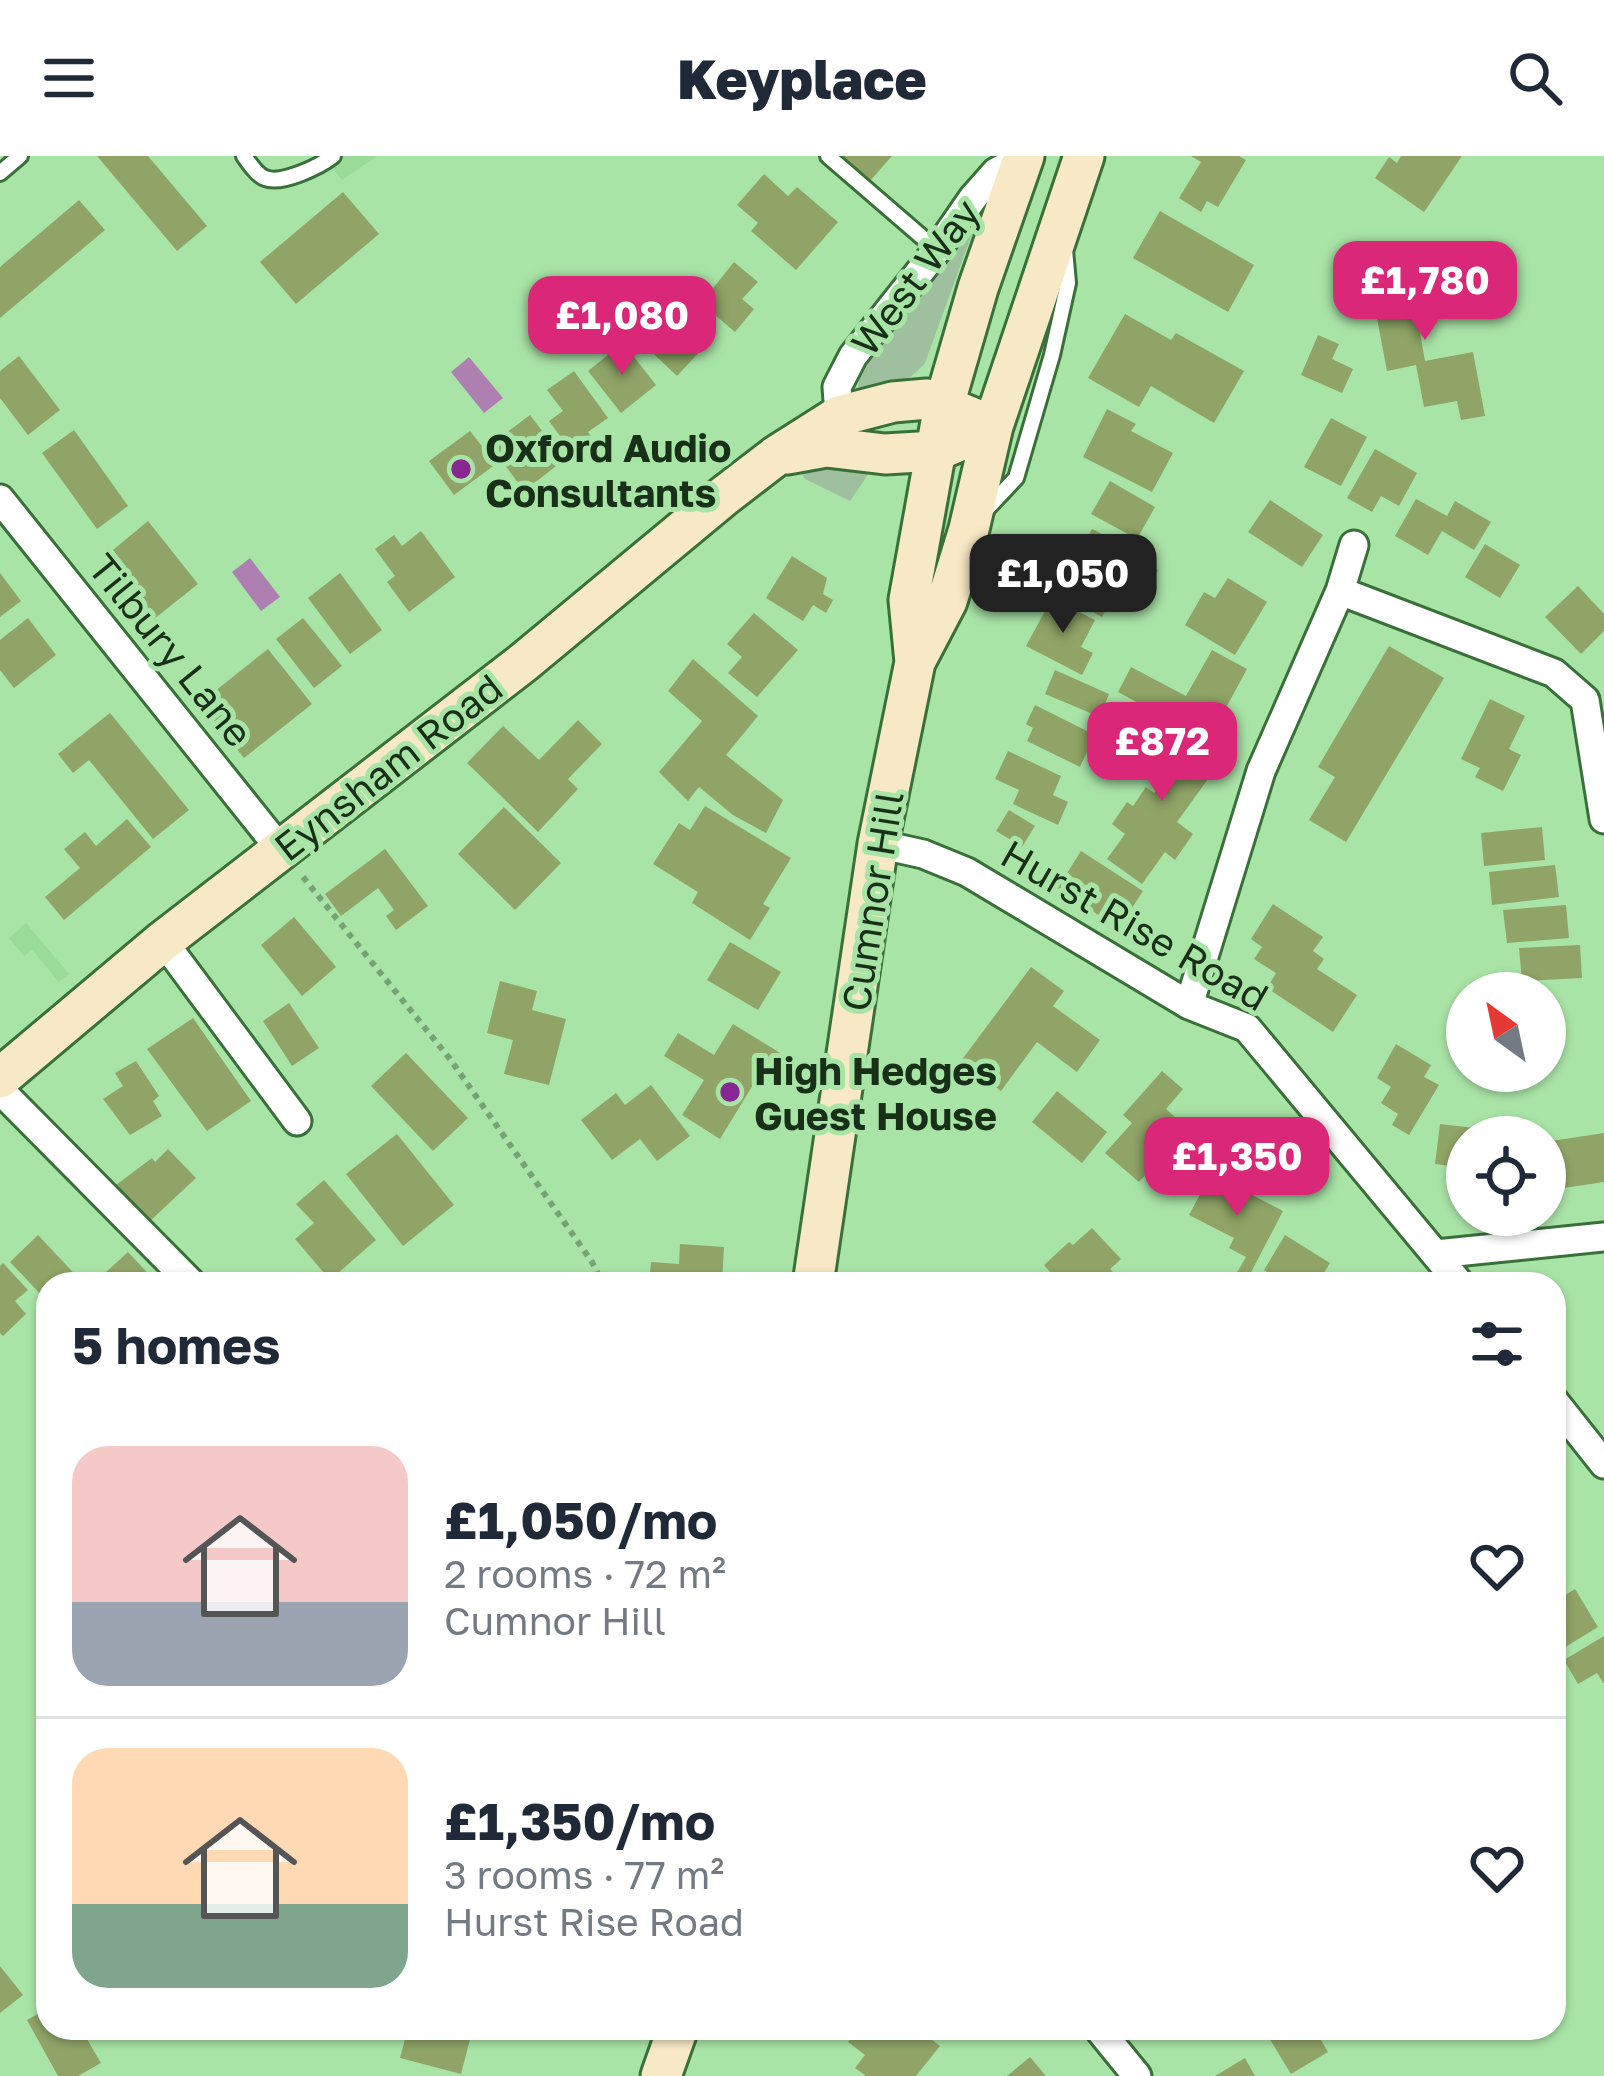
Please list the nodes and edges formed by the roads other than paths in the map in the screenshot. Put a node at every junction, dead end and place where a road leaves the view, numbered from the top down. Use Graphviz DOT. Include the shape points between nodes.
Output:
graph roads {
  1 [pos="20,156"];
  2 [pos="244,156"];
  3 [pos="333,156"];
  4 [pos="828,156"];
  5 [pos="1084,156"];
  6 [pos="1024,157"];
  7 [pos="0,173"];
  8 [pos="1061,221"];
  9 [pos="937,250"];
  10 [pos="944,405"];
  11 [pos="839,416"];
  12 [pos="992,426"];
  13 [pos="936,451"];
  14 [pos="776,456"];
  15 [pos="0,499"];
  16 [pos="969,529"];
  17 [pos="1354,545"];
  18 [pos="1340,591"];
  19 [pos="915,662"];
  20 [pos="1604,819"];
  21 [pos="878,844"];
  22 [pos="281,850"];
  23 [pos="163,941"];
  24 [pos="1189,1005"];
  25 [pos="0,1078"];
  26 [pos="0,1090"];
  27 [pos="297,1120"];
  28 [pos="1604,1237"];
  29 [pos="1436,1253"];
  30 [pos="180,1272"];
  31 [pos="815,1272"];
  32 [pos="1451,1272"];
  33 [pos="1566,1416"];
  34 [pos="1604,1464"];
  35 [pos="674,2040"];
  36 [pos="1108,2040"];
  37 [pos="661,2076"];
  38 [pos="1137,2076"];
  1 -- 7 [label="lane"];
  2 -- 3 [label="lane" via="262,177 279,179"];
  4 -- 9 [label="lane"];
  5 -- 8 [label="main road"];
  6 -- 9 [label="street, West Way" via="996,172"];
  6 -- 10 [label="main road, West Way"];
  8 -- 12 [label="main road"];
  8 -- 16 [label="lane" via="1068,283 1016,478"];
  9 -- 11 [label="street, West Way" via="853,356 837,387"];
  10 -- 11 [label="main road, Eynsham Road" via="927,399"];
  10 -- 12 [label="main road, Eynsham Road"];
  10 -- 13 [label="main road, West Way"];
  11 -- 14 [label="main road, Eynsham Road"];
  12 -- 13 [label="main road"];
  12 -- 16 [label="main road, Cumnor Hill"];
  13 -- 14 [label="main road" via="826,447"];
  13 -- 19 [label="main road, Cumnor Hill" via="909,600"];
  14 -- 22 [label="main road, Eynsham Road"];
  15 -- 22 [label="street, Tilbury Lane"];
  16 -- 19 [label="main road, Cumnor Hill"];
  17 -- 18 [label="street"];
  18 -- 20 [label="street" via="1554,673 1585,700"];
  18 -- 24 [label="street" via="1262,771"];
  19 -- 21 [label="main road, Cumnor Hill"];
  21 -- 24 [label="street, Hurst Rise Road" via="968,872"];
  21 -- 31 [label="main road, Cumnor Hill"];
  22 -- 23 [label="main road, Eynsham Road"];
  23 -- 25 [label="main road, Eynsham Road"];
  23 -- 27 [label="street"];
  24 -- 29 [label="street, Hurst Rise Road" via="1247,1028"];
  26 -- 30 [label="street"];
  28 -- 29 [label="street"];
  29 -- 32 [label="street, Hurst Rise Road"];
  33 -- 34 [label="street"];
  35 -- 37 [label="main road"];
  36 -- 38 [label="street"];
}
